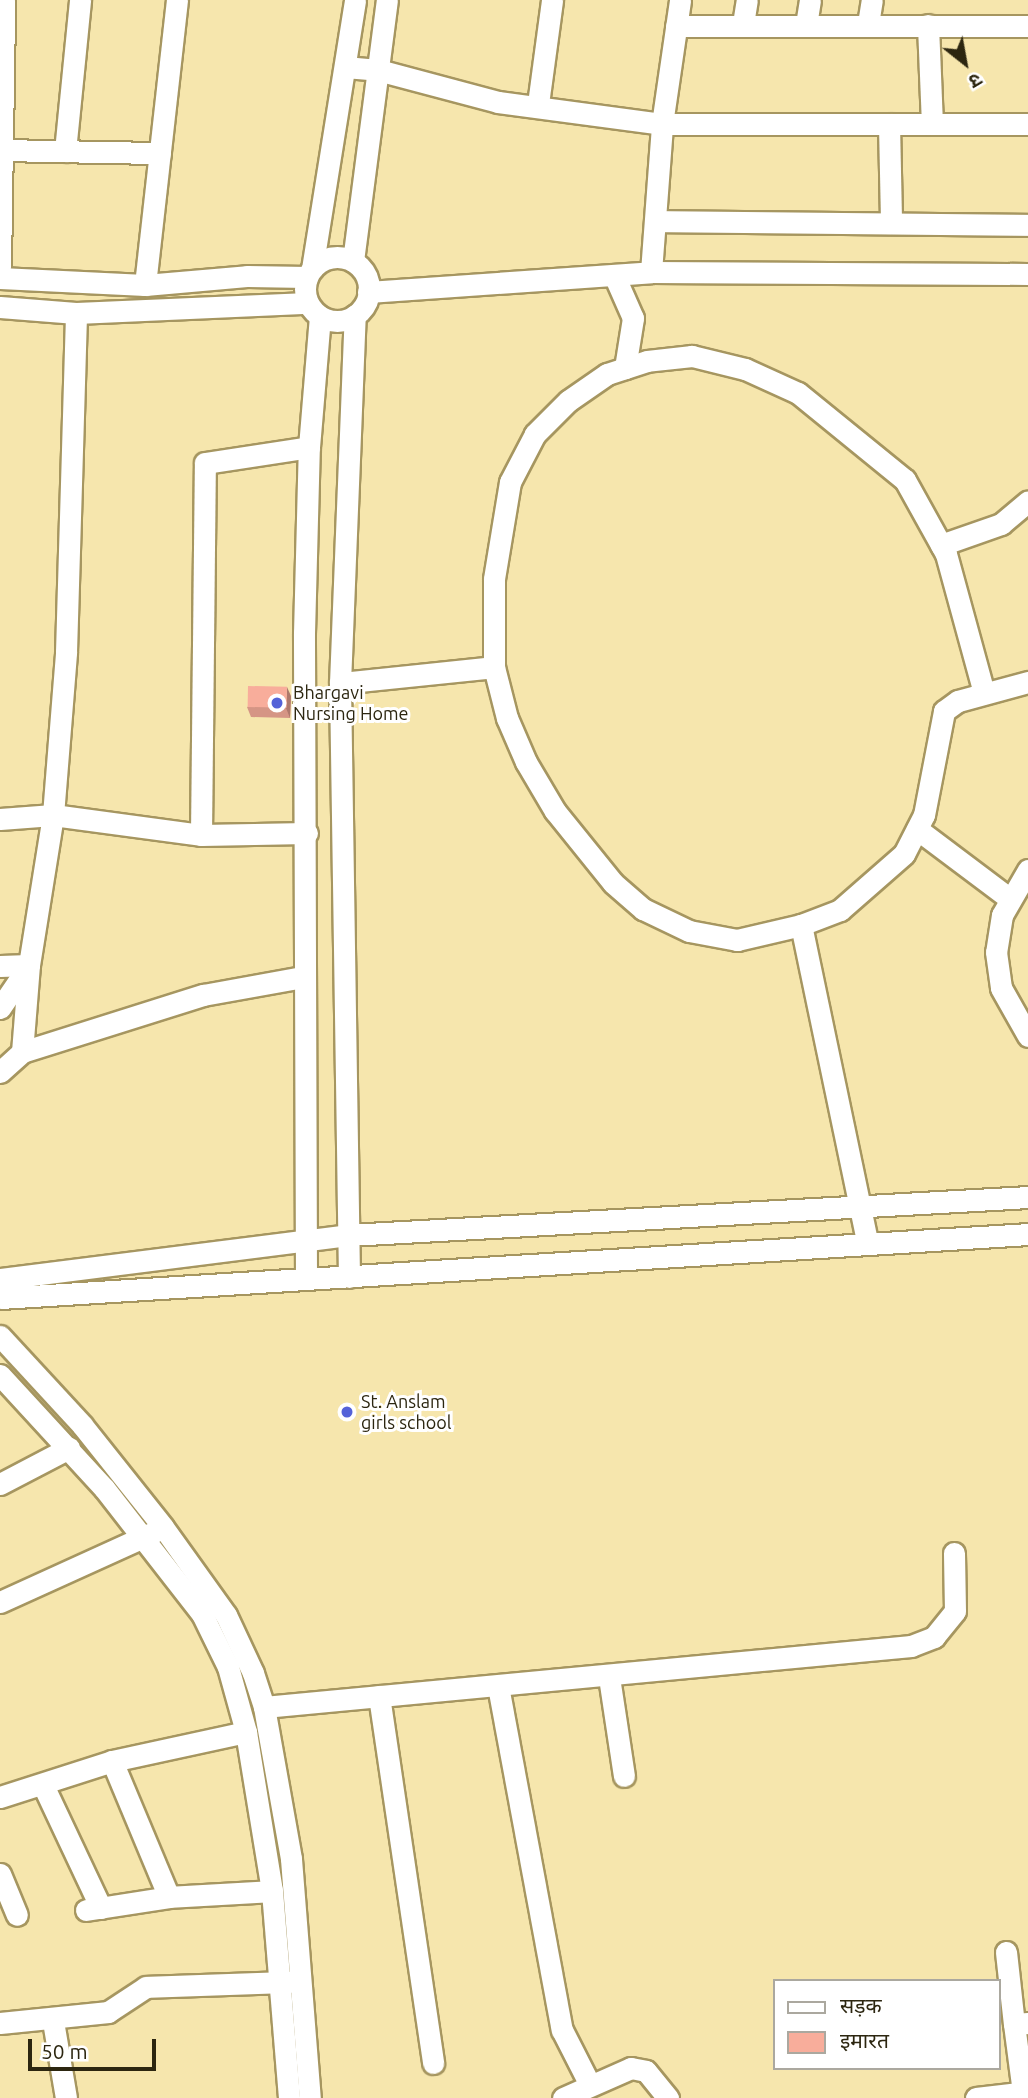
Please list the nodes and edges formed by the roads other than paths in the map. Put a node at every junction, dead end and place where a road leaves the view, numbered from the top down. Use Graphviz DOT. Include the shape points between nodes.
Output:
graph roads {
  1 [pos="4,0"];
  2 [pos="80,0"];
  3 [pos="177,0"];
  4 [pos="355,0"];
  5 [pos="387,0"];
  6 [pos="552,0"];
  7 [pos="680,0"];
  8 [pos="747,0"];
  9 [pos="810,0"];
  10 [pos="872,0"];
  11 [pos="743,24"];
  12 [pos="868,24"];
  13 [pos="806,25"];
  14 [pos="928,25"];
  15 [pos="677,26"];
  16 [pos="1028,26"];
  17 [pos="345,67"];
  18 [pos="378,70"];
  19 [pos="538,104"];
  20 [pos="662,124"];
  21 [pos="889,124"];
  22 [pos="932,124"];
  23 [pos="1028,124"];
  24 [pos="0,150"];
  25 [pos="65,151"];
  26 [pos="160,153"];
  27 [pos="656,221"];
  28 [pos="891,223"];
  29 [pos="1028,225"];
  30 [pos="353,261"];
  31 [pos="0,267"];
  32 [pos="650,272"];
  33 [pos="309,273"];
  34 [pos="1028,274"];
  35 [pos="614,275"];
  36 [pos="0,278"];
  37 [pos="145,285"];
  38 [pos="369,292"];
  39 [pos="0,307"];
  40 [pos="314,310"];
  41 [pos="76,313"];
  42 [pos="355,315"];
  43 [pos="625,368"];
  44 [pos="309,447"];
  45 [pos="1028,501"];
  46 [pos="942,545"];
  47 [pos="494,667"];
  48 [pos="340,682"];
  49 [pos="1028,682"];
  50 [pos="984,693"];
  51 [pos="53,815"];
  52 [pos="0,819"];
  53 [pos="917,829"];
  54 [pos="307,833"];
  55 [pos="201,835"];
  56 [pos="1028,870"];
  57 [pos="1009,898"];
  58 [pos="801,925"];
  59 [pos="0,965"];
  60 [pos="29,965"];
  61 [pos="303,977"];
  62 [pos="0,1008"];
  63 [pos="1028,1036"];
  64 [pos="22,1052"];
  65 [pos="0,1072"];
  66 [pos="1028,1197"];
  67 [pos="859,1207"];
  68 [pos="1028,1234"];
  69 [pos="349,1235"];
  70 [pos="307,1241"];
  71 [pos="867,1242"];
  72 [pos="349,1277"];
  73 [pos="0,1279"];
  74 [pos="306,1279"];
  75 [pos="0,1298"];
  76 [pos="0,1336"];
  77 [pos="0,1375"];
  78 [pos="69,1448"];
  79 [pos="0,1485"];
  80 [pos="163,1527"];
  81 [pos="143,1538"];
  82 [pos="954,1553"];
  83 [pos="0,1602"];
  84 [pos="609,1677"];
  85 [pos="498,1686"];
  86 [pos="379,1696"];
  87 [pos="264,1707"];
  88 [pos="246,1732"];
  89 [pos="112,1761"];
  90 [pos="624,1776"];
  91 [pos="43,1785"];
  92 [pos="0,1797"];
  93 [pos="0,1874"];
  94 [pos="272,1891"];
  95 [pos="169,1897"];
  96 [pos="17,1915"];
  97 [pos="1006,1952"];
  98 [pos="289,1982"];
  99 [pos="53,2021"];
  100 [pos="0,2023"];
  101 [pos="1021,2024"];
  102 [pos="433,2063"];
  103 [pos="590,2085"];
  104 [pos="1025,2092"];
  105 [pos="66,2098"];
  106 [pos="289,2098"];
  107 [pos="310,2098"];
  108 [pos="563,2098"];
  109 [pos="668,2098"];
  110 [pos="976,2098"];
  1 -- 24 [label="street"];
  2 -- 25 [label="street"];
  3 -- 26 [label="street"];
  4 -- 17 [label="street"];
  5 -- 18 [label="street"];
  6 -- 19 [label="street"];
  7 -- 15 [label="street"];
  8 -- 11 [label="street"];
  9 -- 13 [label="street"];
  10 -- 12 [label="street"];
  11 -- 13 [label="street"];
  11 -- 15 [label="street"];
  12 -- 13 [label="street"];
  12 -- 14 [label="street"];
  14 -- 16 [label="street"];
  14 -- 22 [label="street"];
  15 -- 20 [label="street"];
  17 -- 18 [label="street"];
  17 -- 33 [label="street"];
  18 -- 19 [label="street" via="498,102"];
  18 -- 30 [label="street"];
  19 -- 20 [label="street"];
  20 -- 21 [label="street"];
  20 -- 27 [label="street"];
  21 -- 22 [label="street"];
  21 -- 28 [label="street"];
  22 -- 23 [label="street"];
  24 -- 25 [label="street"];
  24 -- 31 [label="street"];
  25 -- 26 [label="street"];
  26 -- 37 [label="street"];
  27 -- 28 [label="street"];
  27 -- 32 [label="street"];
  28 -- 29 [label="street"];
  30 -- 33 [label="street" via="326,258"];
  30 -- 38 [label="street" via="365,274"];
  32 -- 34 [label="street"];
  32 -- 35 [label="street"];
  33 -- 37 [label="street"];
  33 -- 40 [label="street"];
  35 -- 38 [label="street"];
  35 -- 43 [label="street" via="633,318"];
  36 -- 37 [label="street"];
  38 -- 42 [label="street"];
  39 -- 41 [label="street"];
  40 -- 41 [label="street"];
  40 -- 42 [label="street" via="338,321"];
  40 -- 44 [label="street"];
  41 -- 51 [label="street" via="70,590"];
  42 -- 48 [label="street"];
  43 -- 46 [label="street" via="692,356 745,369 798,393 905,480"];
  43 -- 47 [label="street" via="607,374 568,401 535,434 510,482 494,579"];
  44 -- 54 [label="street" via="304,633"];
  44 -- 55 [label="street" via="205,463"];
  45 -- 46 [label="street" via="1002,524"];
  46 -- 50 [label="street"];
  47 -- 48 [label="street"];
  47 -- 58 [label="street" via="516,740 555,811 612,883 643,909 689,931 737,940"];
  48 -- 69 [label="street"];
  49 -- 50 [label="street"];
  50 -- 53 [label="street" via="958,701 944,712 924,815"];
  51 -- 52 [label="street"];
  51 -- 55 [label="street"];
  51 -- 60 [label="street"];
  53 -- 57 [label="street"];
  53 -- 58 [label="street" via="904,855 878,881 840,910"];
  54 -- 55 [label="street"];
  54 -- 61 [label="street"];
  56 -- 57 [label="street"];
  57 -- 63 [label="street" via="998,933 997,970 1008,1006"];
  58 -- 67 [label="street"];
  59 -- 60 [label="street"];
  60 -- 62 [label="street"];
  60 -- 64 [label="street"];
  61 -- 64 [label="street" via="202,995"];
  61 -- 70 [label="street"];
  64 -- 65 [label="street"];
  66 -- 67 [label="street"];
  67 -- 69 [label="street"];
  67 -- 71 [label="street"];
  68 -- 71 [label="street"];
  69 -- 70 [label="street"];
  69 -- 72 [label="street"];
  70 -- 73 [label="street"];
  70 -- 74 [label="street"];
  71 -- 72 [label="street"];
  72 -- 74 [label="street"];
  74 -- 75 [label="street"];
  76 -- 80 [label="street" via="82,1425"];
  77 -- 78 [label="street"];
  78 -- 79 [label="street"];
  78 -- 81 [label="street"];
  80 -- 81 [label="street"];
  80 -- 87 [label="street" via="226,1615"];
  81 -- 83 [label="street"];
  81 -- 88 [label="street" via="216,1639"];
  82 -- 84 [label="street" via="955,1611 934,1637 911,1646"];
  84 -- 85 [label="street"];
  84 -- 90 [label="street"];
  85 -- 86 [label="street"];
  85 -- 103 [label="street" via="562,2030"];
  86 -- 87 [label="street"];
  86 -- 102 [label="street"];
  87 -- 98 [label="street" via="291,1858"];
  88 -- 89 [label="street"];
  88 -- 94 [label="street"];
  89 -- 91 [label="street"];
  89 -- 95 [label="street"];
  91 -- 92 [label="street"];
  91 -- 95 [label="street" via="93,1909"];
  93 -- 96 [label="street"];
  94 -- 95 [label="street"];
  94 -- 98 [label="street"];
  97 -- 101 [label="street"];
  98 -- 99 [label="street" via="146,1987 108,2012"];
  98 -- 106 [label="street"];
  98 -- 107 [label="street"];
  99 -- 100 [label="street"];
  99 -- 105 [label="street"];
  101 -- 104 [label="street"];
  103 -- 108 [label="street"];
  103 -- 109 [label="street" via="614,2073 640,2068"];
  104 -- 110 [label="street"];
}
